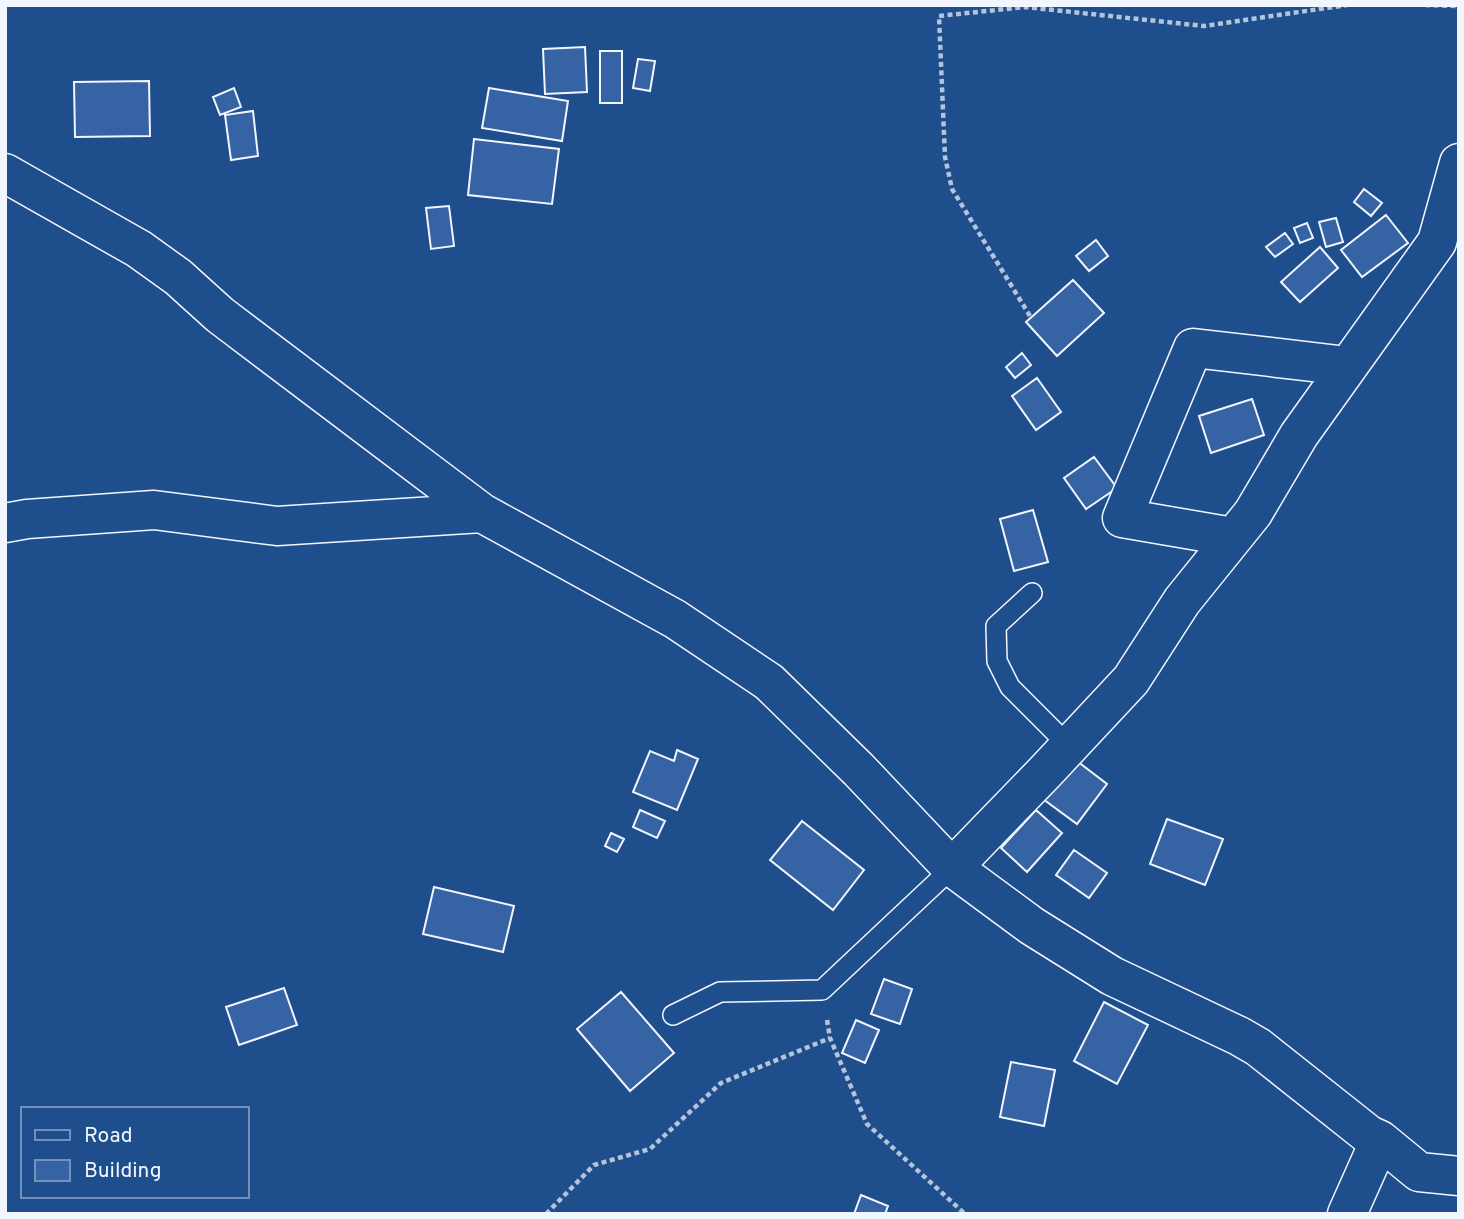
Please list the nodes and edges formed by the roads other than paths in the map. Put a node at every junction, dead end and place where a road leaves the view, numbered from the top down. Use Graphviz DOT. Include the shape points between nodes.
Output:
graph roads {
  1 [pos="1459,163"];
  2 [pos="5,173"];
  3 [pos="1347,366"];
  4 [pos="482,513"];
  5 [pos="5,523"];
  6 [pos="1233,537"];
  7 [pos="1032,593"];
  8 [pos="1069,746"];
  9 [pos="953,867"];
  10 [pos="673,1015"];
  11 [pos="1380,1140"];
  12 [pos="1459,1176"];
  13 [pos="1347,1214"];
  1 -- 3 [label="street" via="1437,242"];
  2 -- 4 [label="street" via="139,249"];
  3 -- 6 [label="street"];
  3 -- 6 [label="street" via="1193,348 1122,518"];
  4 -- 5 [label="street" via="276,526 153,510"];
  4 -- 9 [label="street" via="675,619 769,682"];
  6 -- 8 [label="street" via="1182,601 1131,680"];
  7 -- 8 [label="lane" via="996,626 997,661 1010,687"];
  8 -- 9 [label="street"];
  9 -- 10 [label="lane" via="821,990 720,992"];
  9 -- 11 [label="street" via="1032,926 1112,976 1258,1046"];
  11 -- 12 [label="street" via="1419,1172"];
  11 -- 13 [label="street"];
}
